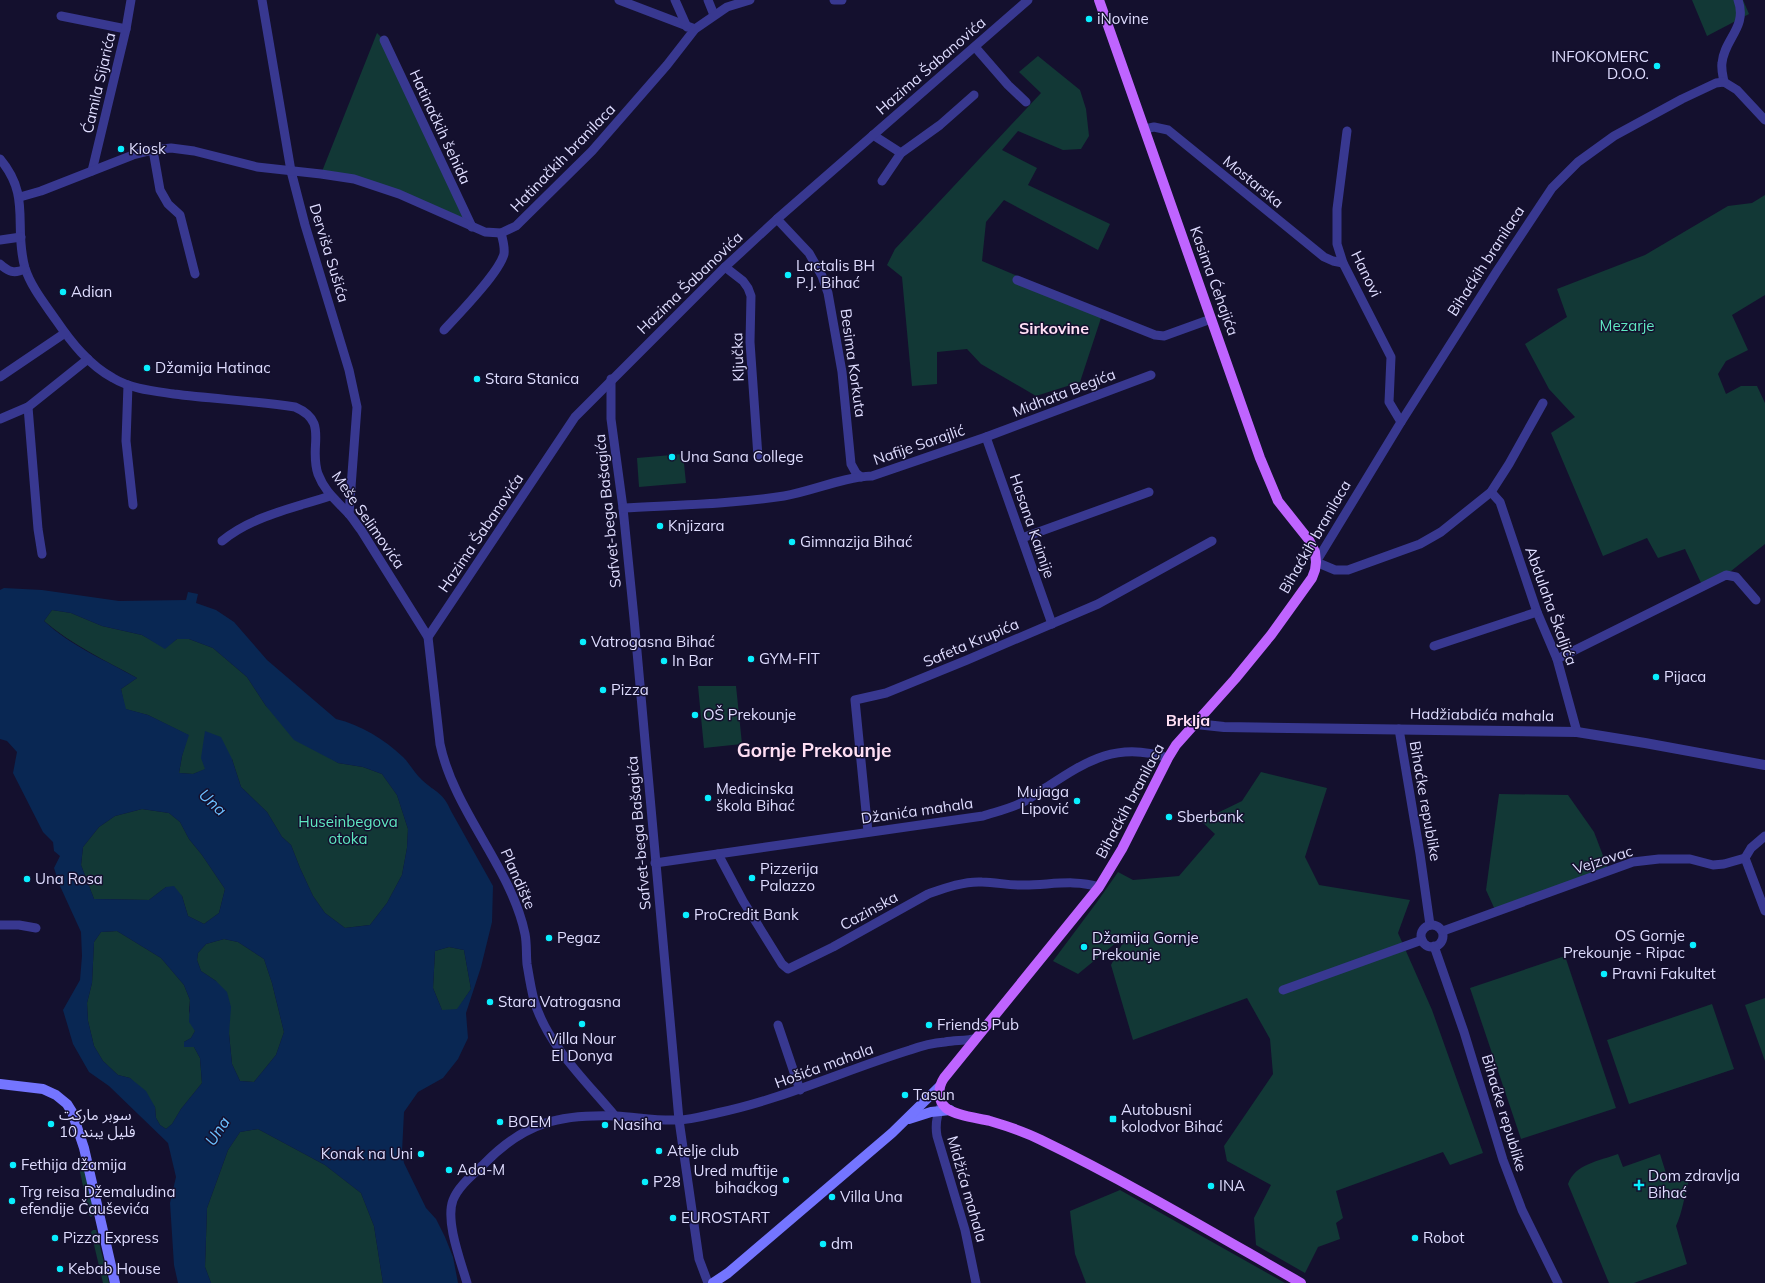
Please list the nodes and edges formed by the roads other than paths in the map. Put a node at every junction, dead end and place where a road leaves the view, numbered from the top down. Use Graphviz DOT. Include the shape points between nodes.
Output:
graph roads {
  1 [pos="131,0"];
  2 [pos="262,0"];
  3 [pos="619,0"];
  4 [pos="675,0"];
  5 [pos="708,0"];
  6 [pos="750,0"];
  7 [pos="834,0"];
  8 [pos="842,0"];
  9 [pos="1028,0"];
  10 [pos="1099,0"];
  11 [pos="1738,0"];
  12 [pos="714,15"];
  13 [pos="61,16"];
  14 [pos="691,28"];
  15 [pos="126,29"];
  16 [pos="384,40"];
  17 [pos="975,47"];
  18 [pos="1724,82"];
  19 [pos="974,95"];
  20 [pos="1026,102"];
  21 [pos="1765,120"];
  22 [pos="1145,128"];
  23 [pos="1347,131"];
  24 [pos="873,135"];
  25 [pos="153,150"];
  26 [pos="901,153"];
  27 [pos="0,159"];
  28 [pos="92,171"];
  29 [pos="291,171"];
  30 [pos="882,181"];
  31 [pos="20,197"];
  32 [pos="777,219"];
  33 [pos="472,227"];
  34 [pos="501,233"];
  35 [pos="21,237"];
  36 [pos="0,240"];
  37 [pos="1343,263"];
  38 [pos="0,264"];
  39 [pos="725,267"];
  40 [pos="26,269"];
  41 [pos="195,274"];
  42 [pos="1017,280"];
  43 [pos="1211,319"];
  44 [pos="444,330"];
  45 [pos="65,333"];
  46 [pos="88,359"];
  47 [pos="1151,375"];
  48 [pos="0,377"];
  49 [pos="611,379"];
  50 [pos="128,385"];
  51 [pos="1543,403"];
  52 [pos="28,407"];
  53 [pos="0,419"];
  54 [pos="1401,422"];
  55 [pos="986,437"];
  56 [pos="758,457"];
  57 [pos="861,476"];
  58 [pos="1149,492"];
  59 [pos="1491,492"];
  60 [pos="330,496"];
  61 [pos="133,505"];
  62 [pos="623,508"];
  63 [pos="349,514"];
  64 [pos="1022,538"];
  65 [pos="222,540"];
  66 [pos="1212,541"];
  67 [pos="42,554"];
  68 [pos="1316,562"];
  69 [pos="1756,600"];
  70 [pos="1537,612"];
  71 [pos="1052,624"];
  72 [pos="428,637"];
  73 [pos="1434,646"];
  74 [pos="1557,659"];
  75 [pos="1196,724"];
  76 [pos="1399,729"];
  77 [pos="1577,732"];
  78 [pos="1168,758"];
  79 [pos="1765,765"];
  80 [pos="868,832"];
  81 [pos="1765,836"];
  82 [pos="718,854"];
  83 [pos="1745,858"];
  84 [pos="655,863"];
  85 [pos="1099,887"];
  86 [pos="1765,911"];
  87 [pos="0,925"];
  88 [pos="1430,925"];
  89 [pos="36,928"];
  90 [pos="1443,931"];
  91 [pos="1422,940"];
  92 [pos="1434,946"];
  93 [pos="1283,990"];
  94 [pos="778,1025"];
  95 [pos="977,1038"];
  96 [pos="0,1084"];
  97 [pos="939,1087"];
  98 [pos="800,1090"];
  99 [pos="944,1108"];
  100 [pos="615,1116"];
  101 [pos="678,1120"];
  102 [pos="903,1122"];
  103 [pos="115,1283"];
  104 [pos="468,1283"];
  105 [pos="708,1283"];
  106 [pos="713,1283"];
  107 [pos="976,1283"];
  108 [pos="1301,1283"];
  109 [pos="1558,1283"];
  1 -- 15 [label="street, Ćamila Sijarića"];
  2 -- 29 [label="street, Derviša Sušića"];
  3 -- 14 [label="street"];
  4 -- 14 [label="street"];
  5 -- 12 [label="street"];
  6 -- 12 [label="street, Hatinačkih branilaca" via="727,7"];
  7 -- 8 [label="street"];
  9 -- 17 [label="street, Hazima Šabanovića"];
  10 -- 22 [label="main road, Kasima Ćehajića"];
  11 -- 18 [label="street" via="1741,14 1739,26 1721,64"];
  12 -- 14 [label="street, Hatinačkih branilaca"];
  13 -- 15 [label="street"];
  14 -- 34 [label="street, Hatinačkih branilaca" via="667,65 592,151 516,226"];
  15 -- 28 [label="street, Ćamila Sijarića"];
  16 -- 33 [label="street, Hatinačkih šehida"];
  17 -- 20 [label="street"];
  17 -- 24 [label="street, Hazima Šabanovića"];
  18 -- 21 [label="street" via="1737,90"];
  18 -- 54 [label="street, Bihaćkih branilaca" via="1682,99 1614,136 1578,162 1552,188"];
  19 -- 26 [label="street" via="940,125"];
  22 -- 37 [label="street, Mostarska" via="1168,130 1324,257"];
  22 -- 43 [label="main road, Kasima Ćehajića"];
  23 -- 37 [label="street, Hanovi" via="1337,209 1337,244"];
  24 -- 26 [label="street"];
  24 -- 32 [label="street, Hazima Šabanovića"];
  25 -- 28 [label="street" via="132,155"];
  25 -- 29 [label="street" via="171,148 194,151 257,167"];
  25 -- 41 [label="street" via="160,190 168,204 180,215"];
  26 -- 30 [label="street"];
  27 -- 31 [label="street, Meše Selimovića" via="16,185"];
  28 -- 31 [label="street" via="42,192"];
  29 -- 33 [label="street" via="360,181 399,194"];
  29 -- 63 [label="street, Derviša Sušića" via="349,370 357,406"];
  31 -- 35 [label="street, Meše Selimovića"];
  32 -- 39 [label="street, Hazima Šabanovića"];
  32 -- 57 [label="street, Besima Korkuta" via="809,253 828,293 842,372 851,464"];
  33 -- 34 [label="street" via="485,232"];
  34 -- 44 [label="street" via="504,249 499,264"];
  35 -- 36 [label="street"];
  35 -- 40 [label="street, Meše Selimovića"];
  37 -- 54 [label="street, Hanovi" via="1391,357 1389,402"];
  38 -- 40 [label="street" via="13,272"];
  39 -- 49 [label="street, Hazima Šabanovića"];
  39 -- 56 [label="street, Ključka" via="743,281 751,296 750,342"];
  40 -- 45 [label="street, Meše Selimovića" via="30,280"];
  42 -- 43 [label="street" via="1155,335 1164,336"];
  43 -- 68 [label="main road, Kasima Ćehajića" via="1269,481 1278,501 1309,540 1315,552"];
  45 -- 46 [label="street, Meše Selimovića"];
  45 -- 48 [label="street"];
  46 -- 50 [label="street, Meše Selimovića" via="113,379"];
  46 -- 52 [label="street"];
  47 -- 55 [label="street, Midhata Begića"];
  49 -- 62 [label="street, Safvet-bega Bašagića" via="611,419"];
  49 -- 72 [label="street, Hazima Šabanovića" via="575,417"];
  50 -- 60 [label="street, Meše Selimovića" via="154,391 294,407 304,411 314,423 315,463"];
  50 -- 61 [label="street" via="126,441"];
  51 -- 59 [label="street"];
  52 -- 53 [label="street"];
  52 -- 67 [label="street"];
  54 -- 68 [label="street, Bihaćkih branilaca"];
  55 -- 57 [label="street, Nafije Sarajlić" via="898,468 872,476"];
  55 -- 64 [label="street, Hasana Kaimije"];
  57 -- 62 [label="street, Nafije Sarajlić" via="808,491 751,500"];
  58 -- 64 [label="street"];
  59 -- 68 [label="street" via="1441,532 1420,544 1348,570 1334,570"];
  59 -- 70 [label="street, Abdulaha Škaljića" via="1500,502"];
  60 -- 63 [label="street, Meše Selimovića"];
  60 -- 65 [label="street" via="250,523"];
  62 -- 84 [label="street, Safvet-bega Bašagića"];
  63 -- 72 [label="street, Meše Selimovića"];
  64 -- 71 [label="street, Hasana Kaimije"];
  66 -- 71 [label="street, Safeta Krupića" via="1098,604"];
  68 -- 75 [label="main road, Bihaćkih branilaca" via="1312,578 1271,635"];
  69 -- 74 [label="street" via="1736,577 1726,575"];
  70 -- 73 [label="street"];
  70 -- 74 [label="street, Abdulaha Škaljića"];
  71 -- 80 [label="street, Safeta Krupića" via="886,693 854,700"];
  72 -- 100 [label="street, Plandište" via="444,760 464,805 518,908 525,934 527,964 534,1000 552,1040"];
  74 -- 77 [label="street, Abdulaha Škaljića"];
  75 -- 76 [label="street, Hadžiabdića mahala" via="1224,727"];
  75 -- 78 [label="main road, Bihaćkih branilaca" via="1176,745"];
  76 -- 77 [label="street, Hadžiabdića mahala"];
  76 -- 88 [label="street, Bihaćke republike"];
  77 -- 79 [label="street, Hadžiabdića mahala"];
  78 -- 80 [label="street, Džanića mahala" via="1135,750 1115,753 1096,758 1021,803 983,816"];
  78 -- 85 [label="main road, Bihaćkih branilaca" via="1122,849"];
  80 -- 82 [label="street, Džanića mahala"];
  81 -- 83 [label="street" via="1751,848"];
  82 -- 84 [label="street, Džanića mahala"];
  82 -- 85 [label="street, Cazinska" via="743,901 782,964 788,969 928,894 944,888 981,882 1014,886 1088,883"];
  83 -- 86 [label="street"];
  83 -- 90 [label="street, Vejzovac" via="1712,865 1690,859 1633,862"];
  84 -- 101 [label="street, Safvet-bega Bašagića"];
  85 -- 95 [label="main road, Bihaćkih branilaca"];
  87 -- 89 [label="street"];
  88 -- 90 [label="street" via="1439,926"];
  88 -- 91 [label="street" via="1422,932"];
  90 -- 92 [label="street" via="1442,941"];
  91 -- 92 [label="street" via="1427,945"];
  91 -- 93 [label="street"];
  92 -- 109 [label="street, Bihaćke republike" via="1464,1032 1503,1160 1528,1223"];
  94 -- 98 [label="street"];
  95 -- 97 [label="main road, Bihaćkih branilaca"];
  95 -- 98 [label="street, Hošića mahala" via="909,1050"];
  96 -- 103 [label="main road" via="43,1089 56,1095 72,1112 88,1161"];
  97 -- 99 [label="main road"];
  97 -- 102 [label="main road, Bihaćkih branilaca"];
  98 -- 101 [label="street, Hošića mahala" via="760,1103"];
  99 -- 102 [label="main road, Bihaćkih branilaca"];
  99 -- 107 [label="street, Midžića mahala" via="935,1126 965,1230"];
  99 -- 108 [label="main road" via="1040,1139 1112,1176"];
  100 -- 101 [label="street, Hošića mahala"];
  100 -- 104 [label="street, Hošića mahala" via="576,1117 540,1124 511,1139 462,1186 453,1200 451,1217"];
  101 -- 105 [label="street, Safvet-bega Bašagića" via="699,1259"];
  102 -- 106 [label="main road, Bihaćkih branilaca" via="780,1229"];
}
